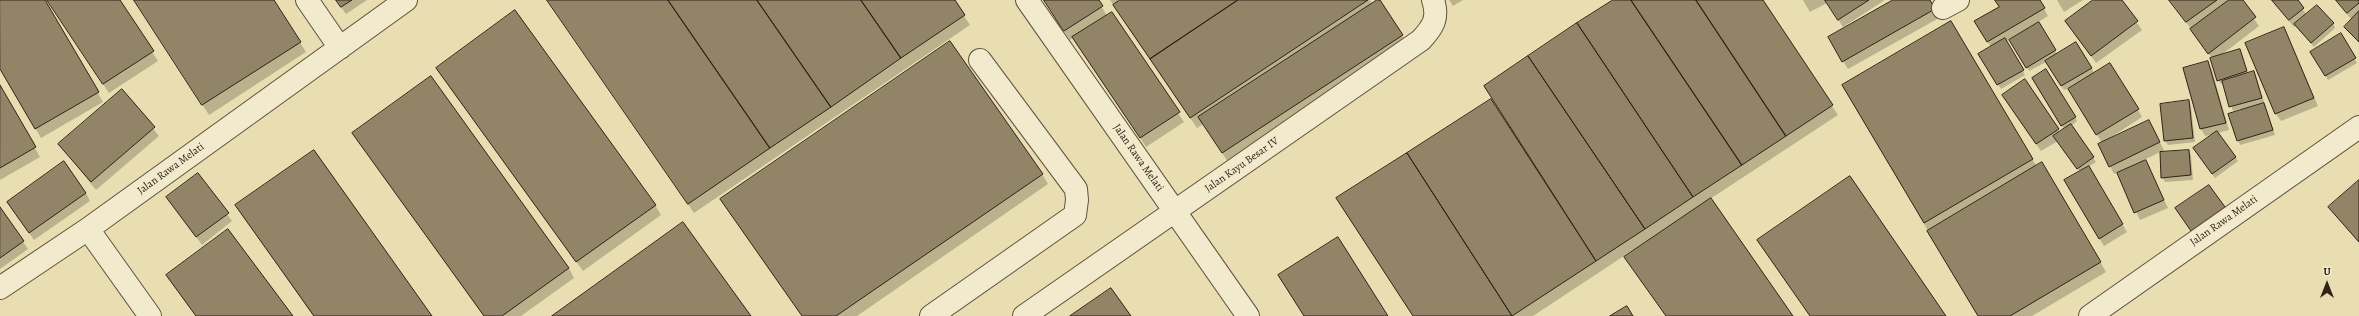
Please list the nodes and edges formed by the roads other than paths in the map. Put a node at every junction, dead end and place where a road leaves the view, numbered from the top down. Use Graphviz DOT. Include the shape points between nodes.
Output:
graph roads {
  1 [pos="307,0"];
  2 [pos="406,0"];
  3 [pos="1027,0"];
  4 [pos="1433,0"];
  5 [pos="340,48"];
  6 [pos="980,60"];
  7 [pos="2359,127"];
  8 [pos="1176,212"];
  9 [pos="88,229"];
  10 [pos="0,288"];
  11 [pos="150,316"];
  12 [pos="931,316"];
  13 [pos="1024,316"];
  14 [pos="1248,316"];
  15 [pos="2090,316"];
  1 -- 5 [label="street"];
  2 -- 5 [label="street, Jalan Rawa Melati"];
  3 -- 8 [label="street, Jalan Rawa Melati"];
  4 -- 8 [label="street, Jalan Kayu Besar IV" via="1436,19 1421,40"];
  5 -- 9 [label="street, Jalan Rawa Melati"];
  6 -- 12 [label="street" via="1076,189 1075,215"];
  7 -- 15 [label="street, Jalan Rawa Melati"];
  8 -- 13 [label="street, Jalan Kayu Besar IV"];
  8 -- 14 [label="street, Jalan Rawa Melati"];
  9 -- 10 [label="street, Jalan Rawa Melati"];
  9 -- 11 [label="street"];
}
